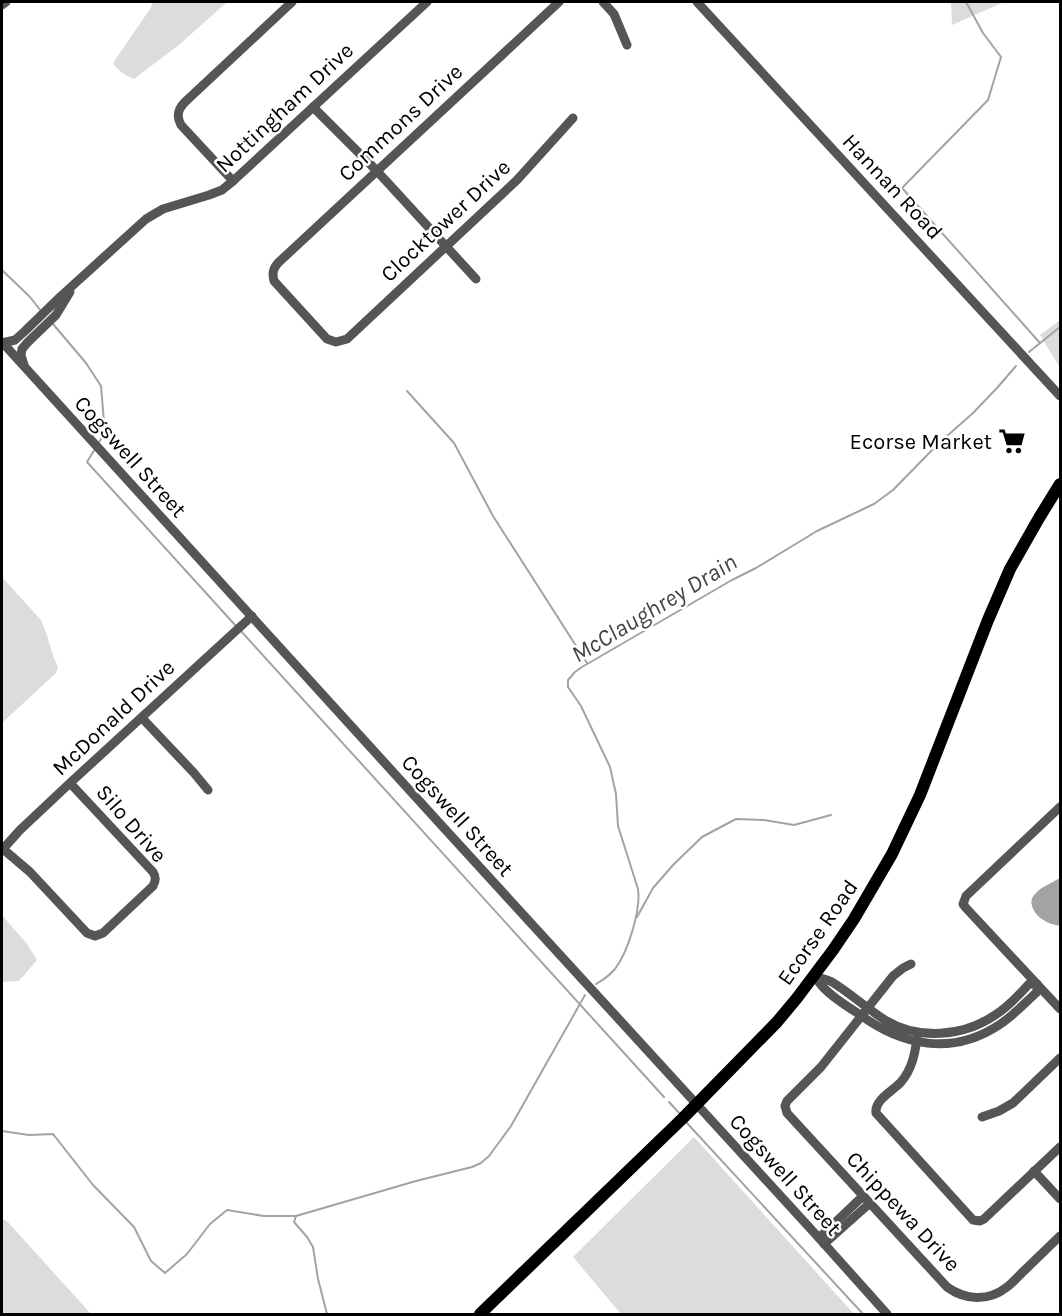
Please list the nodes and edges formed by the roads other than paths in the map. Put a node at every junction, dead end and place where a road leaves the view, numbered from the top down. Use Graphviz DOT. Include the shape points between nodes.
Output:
graph roads {
  1 [pos="292,2"];
  2 [pos="427,2"];
  3 [pos="559,2"];
  4 [pos="603,2"];
  5 [pos="697,2"];
  6 [pos="627,45"];
  7 [pos="314,106"];
  8 [pos="573,118"];
  9 [pos="376,171"];
  10 [pos="233,181"];
  11 [pos="446,246"];
  12 [pos="476,279"];
  13 [pos="72,287"];
  14 [pos="2,342"];
  15 [pos="336,342"];
  16 [pos="24,367"];
  17 [pos="1060,396"];
  18 [pos="1060,484"];
  19 [pos="252,616"];
  20 [pos="141,718"];
  21 [pos="70,783"];
  22 [pos="208,790"];
  23 [pos="1060,807"];
  24 [pos="95,936"];
  25 [pos="911,964"];
  26 [pos="814,976"];
  27 [pos="1037,984"];
  28 [pos="867,1008"];
  29 [pos="1060,1008"];
  30 [pos="861,1016"];
  31 [pos="917,1037"];
  32 [pos="1060,1058"];
  33 [pos="696,1104"];
  34 [pos="982,1117"];
  35 [pos="1060,1147"];
  36 [pos="1034,1172"];
  37 [pos="1060,1199"];
  38 [pos="866,1200"];
  39 [pos="1060,1236"];
  40 [pos="821,1241"];
  41 [pos="480,1314"];
  42 [pos="887,1314"];
  1 -- 10 [label="street" via="185,102 177,115 183,128"];
  2 -- 7 [label="street, Nottingham Drive"];
  3 -- 9 [label="street, Commons Drive"];
  4 -- 6 [label="street" via="614,14"];
  5 -- 17 [label="street, Hannan Road"];
  7 -- 9 [label="street"];
  7 -- 10 [label="street, Nottingham Drive"];
  8 -- 11 [label="street, Clocktower Drive" via="517,180"];
  9 -- 11 [label="street"];
  9 -- 15 [label="street, Commons Drive" via="273,269 276,284 324,336"];
  10 -- 13 [label="street, Nottingham Drive" via="210,195 153,214"];
  11 -- 12 [label="street"];
  11 -- 15 [label="street, Clocktower Drive" via="350,337"];
  13 -- 14 [label="street, Nottingham Drive" via="15,340"];
  13 -- 16 [label="street, Nottingham Drive" via="60,309 22,349"];
  14 -- 16 [label="street, Cogswell Street"];
  16 -- 19 [label="street, Cogswell Street"];
  18 -- 26 [label="main road, Ecorse Road" via="1010,569 920,795 892,854 854,920"];
  19 -- 20 [label="street, McDonald Drive"];
  19 -- 33 [label="street, Cogswell Street"];
  20 -- 21 [label="street, McDonald Drive"];
  20 -- 22 [label="street"];
  21 -- 24 [label="street, Silo Drive" via="150,868 156,881 103,933"];
  21 -- 24 [label="street, McDonald Drive" via="3,849 87,933"];
  23 -- 27 [label="street" via="964,900 966,908"];
  25 -- 28 [label="street" via="893,976"];
  26 -- 28 [label="street" via="830,981"];
  26 -- 30 [label="street"];
  26 -- 33 [label="main road, Ecorse Road" via="777,1022"];
  27 -- 29 [label="street"];
  27 -- 31 [label="street" via="1029,984 997,1014 977,1025"];
  28 -- 30 [label="street"];
  28 -- 31 [label="street"];
  30 -- 31 [label="street" via="887,1032"];
  30 -- 38 [label="street, Chippewa Drive" via="786,1106 787,1113"];
  31 -- 36 [label="street" via="906,1076 879,1102 876,1113 975,1221 984,1219"];
  32 -- 34 [label="street" via="1012,1103"];
  33 -- 40 [label="street, Cogswell Street"];
  33 -- 41 [label="main road, Ecorse Road"];
  35 -- 36 [label="street"];
  36 -- 37 [label="street"];
  38 -- 39 [label="street, Chippewa Drive" via="946,1287 966,1297 980,1298 1005,1289"];
  38 -- 40 [label="street"];
  40 -- 42 [label="street, Cogswell Street"];
}
